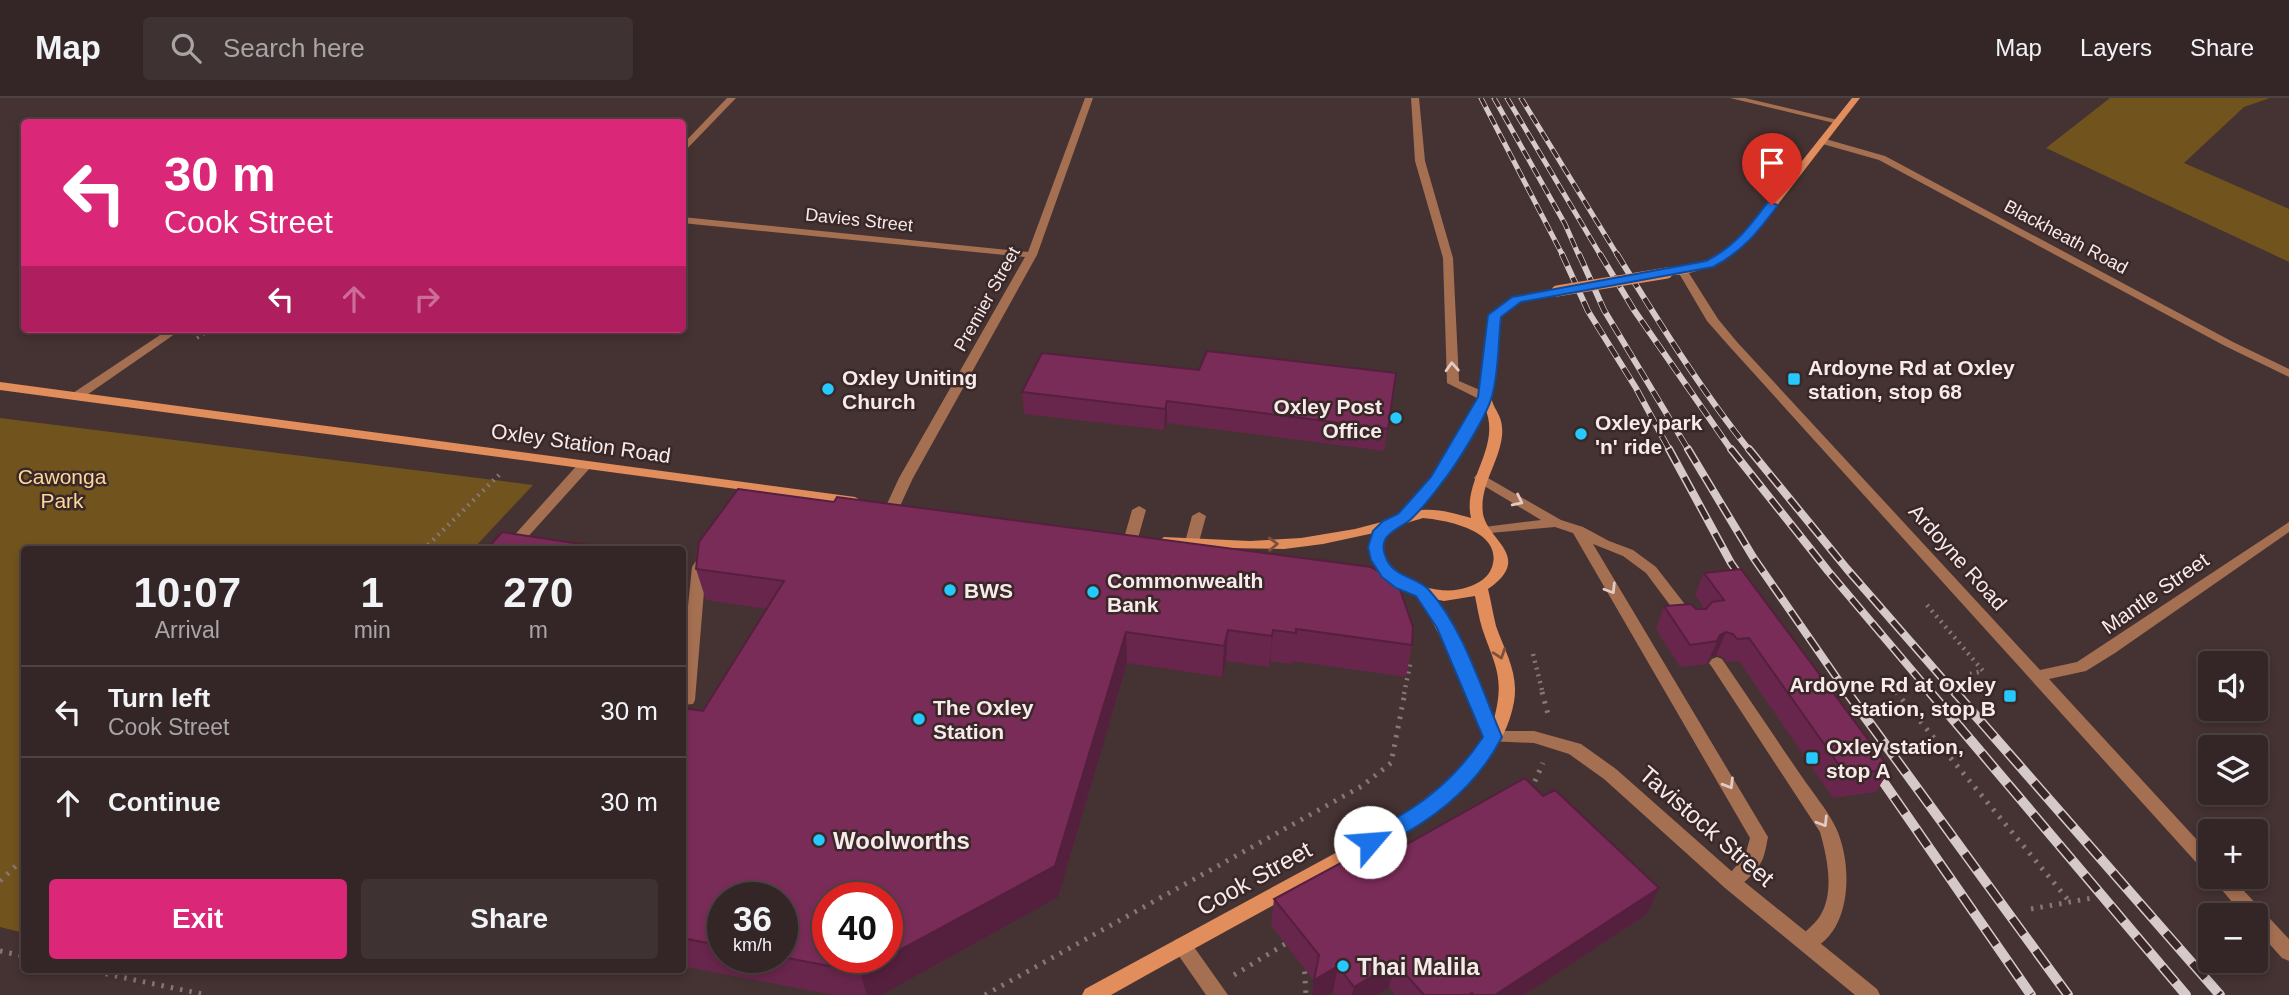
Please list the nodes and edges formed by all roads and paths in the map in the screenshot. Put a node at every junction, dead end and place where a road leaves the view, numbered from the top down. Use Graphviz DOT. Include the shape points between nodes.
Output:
graph roads {
  1 [pos="732,98"];
  2 [pos="1089,98"];
  3 [pos="1415,98"];
  4 [pos="1734,98"];
  5 [pos="1856,98"];
  6 [pos="1838,121"];
  7 [pos="1822,141"];
  8 [pos="686,147"];
  9 [pos="686,220"];
  10 [pos="1032,256"];
  11 [pos="1674,271"];
  12 [pos="170,333"];
  13 [pos="2289,373"];
  14 [pos="0,386"];
  15 [pos="77,396"];
  16 [pos="1485,397"];
  17 [pos="584,465"];
  18 [pos="499,474"];
  19 [pos="1481,478"];
  20 [pos="887,505"];
  21 [pos="1139,510"];
  22 [pos="1199,516"];
  23 [pos="1403,517"];
  24 [pos="1556,523"];
  25 [pos="1388,524"];
  26 [pos="2289,526"];
  27 [pos="1482,530"];
  28 [pos="1578,530"];
  29 [pos="1131,538"];
  30 [pos="1192,542"];
  31 [pos="427,546"];
  32 [pos="512,546"];
  33 [pos="713,547"];
  34 [pos="1272,560"];
  35 [pos="1367,575"];
  36 [pos="1402,584"];
  37 [pos="1481,589"];
  38 [pos="1422,592"];
  39 [pos="1927,605"];
  40 [pos="1692,625"];
  41 [pos="1411,660"];
  42 [pos="1717,663"];
  43 [pos="1970,674"];
  44 [pos="2037,676"];
  45 [pos="1890,685"];
  46 [pos="687,700"];
  47 [pos="1493,737"];
  48 [pos="2198,853"];
  49 [pos="21,861"];
  50 [pos="0,881"];
  51 [pos="1731,882"];
  52 [pos="2231,889"];
  53 [pos="2092,898"];
  54 [pos="2069,901"];
  55 [pos="2243,903"];
  56 [pos="2031,909"];
  57 [pos="2268,930"];
  58 [pos="1808,942"];
  59 [pos="1285,944"];
  60 [pos="1182,946"];
  61 [pos="0,951"];
  62 [pos="2289,953"];
  63 [pos="21,955"];
  64 [pos="1304,958"];
  65 [pos="101,973"];
  66 [pos="1215,991"];
  67 [pos="207,995"];
  68 [pos="985,995"];
  69 [pos="1092,995"];
  70 [pos="1306,995"];
  71 [pos="1870,995"];
  1 -- 8 [label="street"];
  2 -- 10 [label="street, Premier Street"];
  16 -- 3 [label="street, one-way" via="1453,383 1448,258 1420,161"];
  4 -- 6 [label="street"];
  5 -- 6 [label="main road"];
  6 -- 7 [label="main road"];
  7 -- 11 [label="main road" via="1730,253 1709,264"];
  7 -- 13 [label="street, Blackheath Road" via="1882,159"];
  9 -- 10 [label="street, Davies Street"];
  10 -- 20 [label="street, Premier Street"];
  11 -- 16 [label="main road, bridge" via="1517,299 1494,315"];
  11 -- 44 [label="street, Ardoyne Road" via="1733,344"];
  12 -- 15 [label="street"];
  14 -- 15 [label="main road, Oxley Station Road"];
  15 -- 17 [label="main road, Oxley Station Road"];
  16 -- 19 [label="main road" via="1496,420 1494,447"];
  16 -- 23 [label="main road" via="1442,472"];
  17 -- 20 [label="main road, Oxley Station Road" via="750,492"];
  17 -- 32 [label="street"];
  18 -- 31 [label="path"];
  19 -- 24 [label="street, one-way"];
  19 -- 27 [label="main road" via="1474,513"];
  21 -- 29 [label="street"];
  22 -- 30 [label="street"];
  23 -- 25 [label="main road"];
  23 -- 27 [label="main road" via="1442,515"];
  24 -- 27 [label="street"];
  24 -- 28 [label="street"];
  30 -- 25 [label="main road, one-way" via="1300,543"];
  25 -- 36 [label="main road" via="1376,547 1379,560"];
  26 -- 44 [label="street, Mantle Street" via="2101,655 2077,668"];
  27 -- 37 [label="main road" via="1500,554 1501,567 1494,580"];
  28 -- 40 [label="street" via="1628,553 1651,570"];
  28 -- 51 [label="street, one-way" via="1759,837 1753,860"];
  30 -- 34 [label="main road" via="1156,541"];
  33 -- 46 [label="street" via="699,567"];
  35 -- 36 [label="main road"];
  36 -- 38 [label="main road"];
  37 -- 38 [label="main road" via="1453,595"];
  37 -- 47 [label="main road, Cook Street, one-way" via="1507,677 1505,706"];
  38 -- 47 [label="main road" via="1459,654"];
  39 -- 43 [label="path" via="1983,671"];
  41 -- 68 [label="path" via="1391,763 1362,786"];
  42 -- 58 [label="street, one-way" via="1828,830 1838,858 1838,886 1830,919"];
  44 -- 48 [label="street, Ardoyne Road"];
  45 -- 54 [label="path"];
  47 -- 51 [label="street, Tavistock Street" via="1534,737 1575,749"];
  47 -- 60 [label="main road, Cook Street" via="1476,764 1445,797 1409,822"];
  49 -- 50 [label="path"];
  51 -- 58 [label="street, Tavistock Street"];
  52 -- 55 [label="street"];
  53 -- 54 [label="path"];
  54 -- 56 [label="path"];
  57 -- 62 [label="street"];
  58 -- 71 [label="street, Tavistock Street"];
  59 -- 66 [label="path"];
  60 -- 66 [label="street"];
  60 -- 69 [label="main road, Cook Street"];
  61 -- 63 [label="path"];
  64 -- 70 [label="path"];
  65 -- 67 [label="path"];
}
